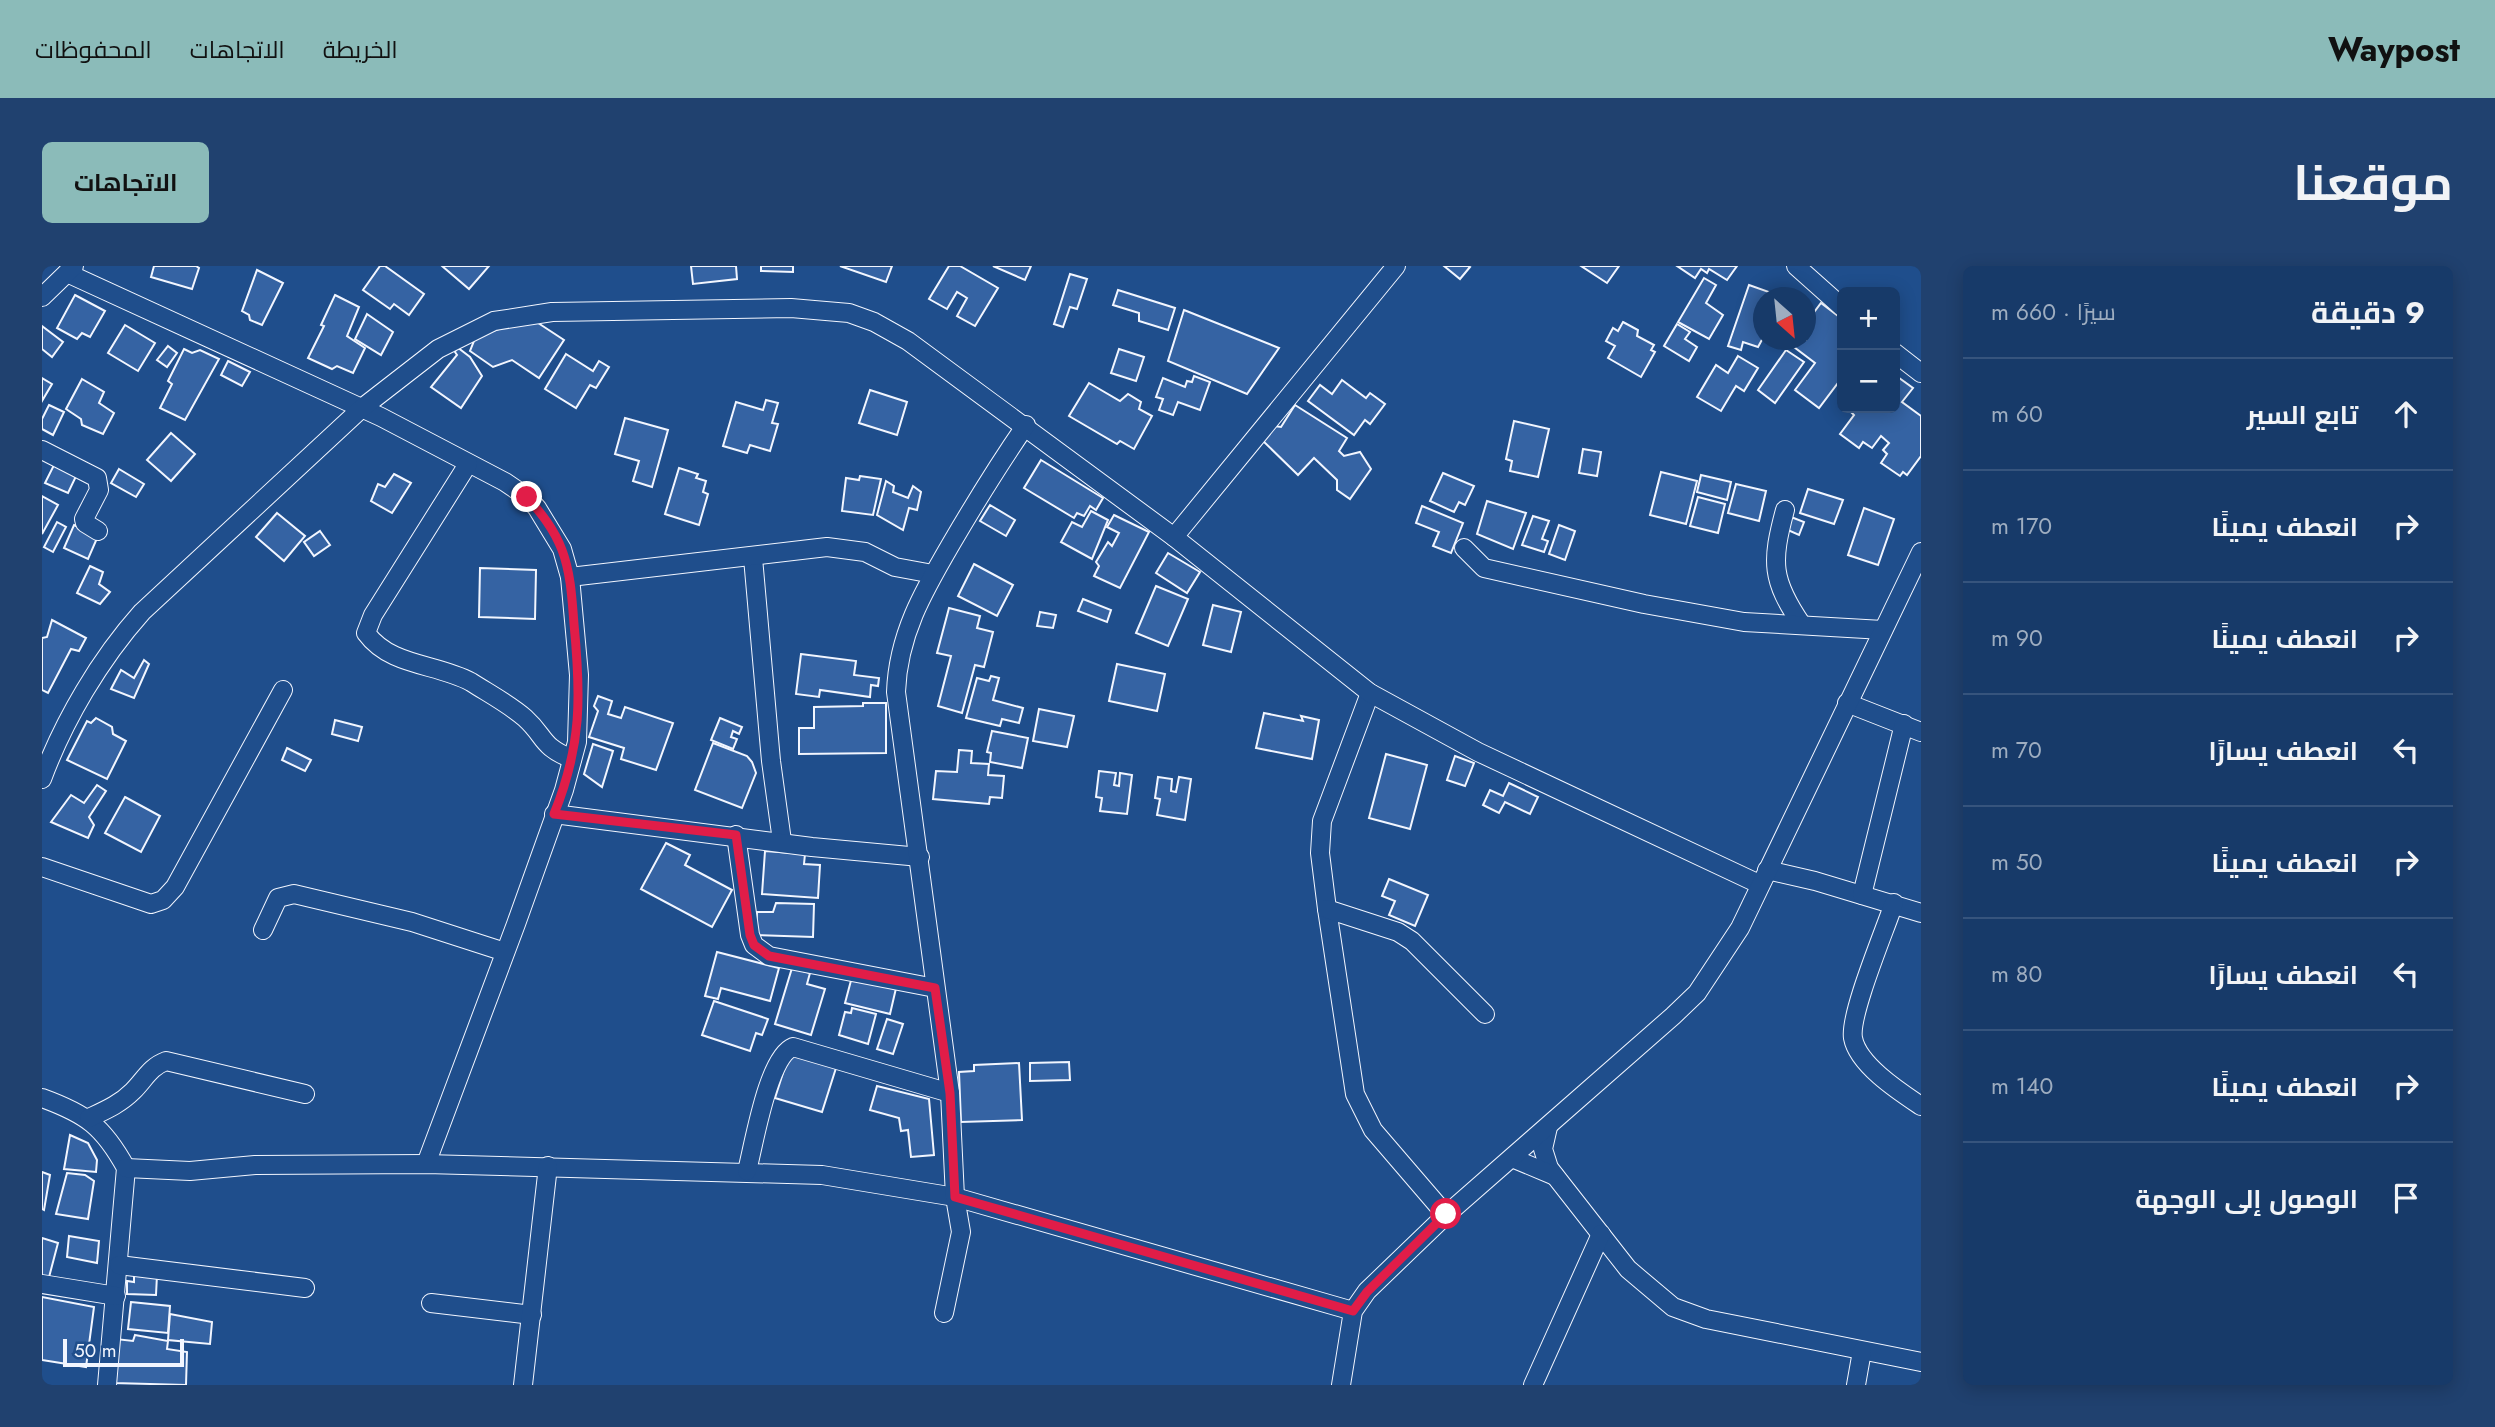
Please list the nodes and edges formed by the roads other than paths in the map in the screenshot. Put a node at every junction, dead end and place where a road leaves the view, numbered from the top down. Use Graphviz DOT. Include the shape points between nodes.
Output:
graph roads {
  1 [pos="1396,266"];
  2 [pos="1796,266"];
  3 [pos="71,270"];
  4 [pos="42,297"];
  5 [pos="1837,303"];
  6 [pos="1900,357"];
  7 [pos="1921,373"];
  8 [pos="362,408"];
  9 [pos="1026,425"];
  10 [pos="42,450"];
  11 [pos="468,464"];
  12 [pos="1785,510"];
  13 [pos="98,531"];
  14 [pos="1174,537"];
  15 [pos="1464,548"];
  16 [pos="1921,552"];
  17 [pos="753,558"];
  18 [pos="933,574"];
  19 [pos="570,578"];
  20 [pos="1802,625"];
  21 [pos="1883,630"];
  22 [pos="283,690"];
  23 [pos="1370,693"];
  24 [pos="1847,703"];
  25 [pos="1904,724"];
  26 [pos="1921,732"];
  27 [pos="572,759"];
  28 [pos="42,779"];
  29 [pos="554,814"];
  30 [pos="736,835"];
  31 [pos="782,841"];
  32 [pos="920,857"];
  33 [pos="42,867"];
  34 [pos="1763,877"];
  35 [pos="1862,895"];
  36 [pos="1894,903"];
  37 [pos="1327,909"];
  38 [pos="1921,913"];
  39 [pos="263,930"];
  40 [pos="505,952"];
  41 [pos="935,988"];
  42 [pos="1485,1014"];
  43 [pos="950,1093"];
  44 [pos="305,1094"];
  45 [pos="42,1098"];
  46 [pos="1921,1106"];
  47 [pos="89,1118"];
  48 [pos="1548,1127"];
  49 [pos="1512,1158"];
  50 [pos="426,1164"];
  51 [pos="548,1167"];
  52 [pos="126,1168"];
  53 [pos="747,1171"];
  54 [pos="1555,1176"];
  55 [pos="955,1197"];
  56 [pos="1446,1214"];
  57 [pos="1601,1234"];
  58 [pos="119,1265"];
  59 [pos="42,1284"];
  60 [pos="305,1289"];
  61 [pos="116,1296"];
  62 [pos="431,1303"];
  63 [pos="1353,1311"];
  64 [pos="944,1313"];
  65 [pos="532,1315"];
  66 [pos="1862,1351"];
  67 [pos="1921,1362"];
  68 [pos="107,1385"];
  69 [pos="523,1385"];
  70 [pos="1341,1385"];
  71 [pos="1533,1385"];
  72 [pos="1856,1385"];
  1 -- 14 [label="street"];
  2 -- 5 [label="street"];
  3 -- 4 [label="street"];
  3 -- 8 [label="street"];
  6 -- 7 [label="street"];
  8 -- 9 [label="street" via="439,349 494,321 552,312 791,308 849,313 874,322"];
  8 -- 11 [label="street"];
  8 -- 28 [label="street" via="123,633 89,684"];
  9 -- 14 [label="street"];
  9 -- 18 [label="street"];
  10 -- 13 [label="street" via="97,478 99,491 84,519"];
  11 -- 19 [label="street" via="527,497 548,522"];
  11 -- 27 [label="street" via="366,633 376,646 397,658 468,681 527,720 551,750"];
  12 -- 20 [label="street" via="1774,552 1775,575"];
  14 -- 23 [label="street"];
  15 -- 20 [label="street" via="1485,568 1744,622"];
  16 -- 21 [label="street"];
  17 -- 18 [label="street" via="846,548"];
  17 -- 19 [label="street"];
  17 -- 31 [label="street"];
  18 -- 32 [label="street" via="909,621 897,668 896,692"];
  19 -- 27 [label="street" via="579,675 579,729"];
  20 -- 21 [label="street"];
  21 -- 24 [label="street"];
  22 -- 33 [label="street" via="175,887 163,900 151,904"];
  23 -- 34 [label="street" via="1478,752"];
  23 -- 37 [label="street" via="1322,821 1320,853"];
  24 -- 25 [label="street"];
  24 -- 34 [label="street"];
  25 -- 26 [label="street"];
  25 -- 35 [label="street"];
  27 -- 29 [label="street"];
  29 -- 30 [label="street"];
  29 -- 40 [label="street"];
  30 -- 31 [label="street"];
  30 -- 41 [label="street" via="750,935 761,951"];
  31 -- 32 [label="street"];
  32 -- 41 [label="street"];
  34 -- 35 [label="street"];
  34 -- 48 [label="street" via="1740,928 1697,993"];
  35 -- 36 [label="street"];
  36 -- 38 [label="street"];
  36 -- 46 [label="street" via="1853,1036 1863,1057 1890,1085"];
  37 -- 42 [label="street" via="1412,941"];
  37 -- 56 [label="street" via="1355,1094 1373,1130"];
  39 -- 40 [label="street" via="278,898 294,894 412,922"];
  40 -- 50 [label="street"];
  41 -- 43 [label="street"];
  43 -- 53 [label="street" via="793,1047 780,1056 772,1074"];
  43 -- 55 [label="street"];
  44 -- 47 [label="street" via="166,1061 153,1066 116,1106"];
  45 -- 47 [label="street"];
  47 -- 52 [label="street" via="112,1142"];
  48 -- 49 [label="street"];
  48 -- 54 [label="street" via="1543,1149"];
  49 -- 54 [label="street"];
  49 -- 56 [label="street"];
  50 -- 51 [label="street"];
  50 -- 52 [label="street" via="190,1171"];
  51 -- 53 [label="street"];
  51 -- 65 [label="street"];
  52 -- 58 [label="street"];
  53 -- 55 [label="street" via="822,1175"];
  54 -- 57 [label="street"];
  55 -- 63 [label="street"];
  55 -- 64 [label="street" via="961,1232"];
  56 -- 63 [label="street"];
  57 -- 66 [label="street" via="1628,1269 1673,1307 1706,1319"];
  57 -- 71 [label="street"];
  58 -- 60 [label="street"];
  58 -- 61 [label="street"];
  59 -- 61 [label="street"];
  61 -- 68 [label="street"];
  62 -- 65 [label="street"];
  63 -- 70 [label="street"];
  65 -- 69 [label="street"];
  66 -- 67 [label="street"];
  66 -- 72 [label="street"];
}
